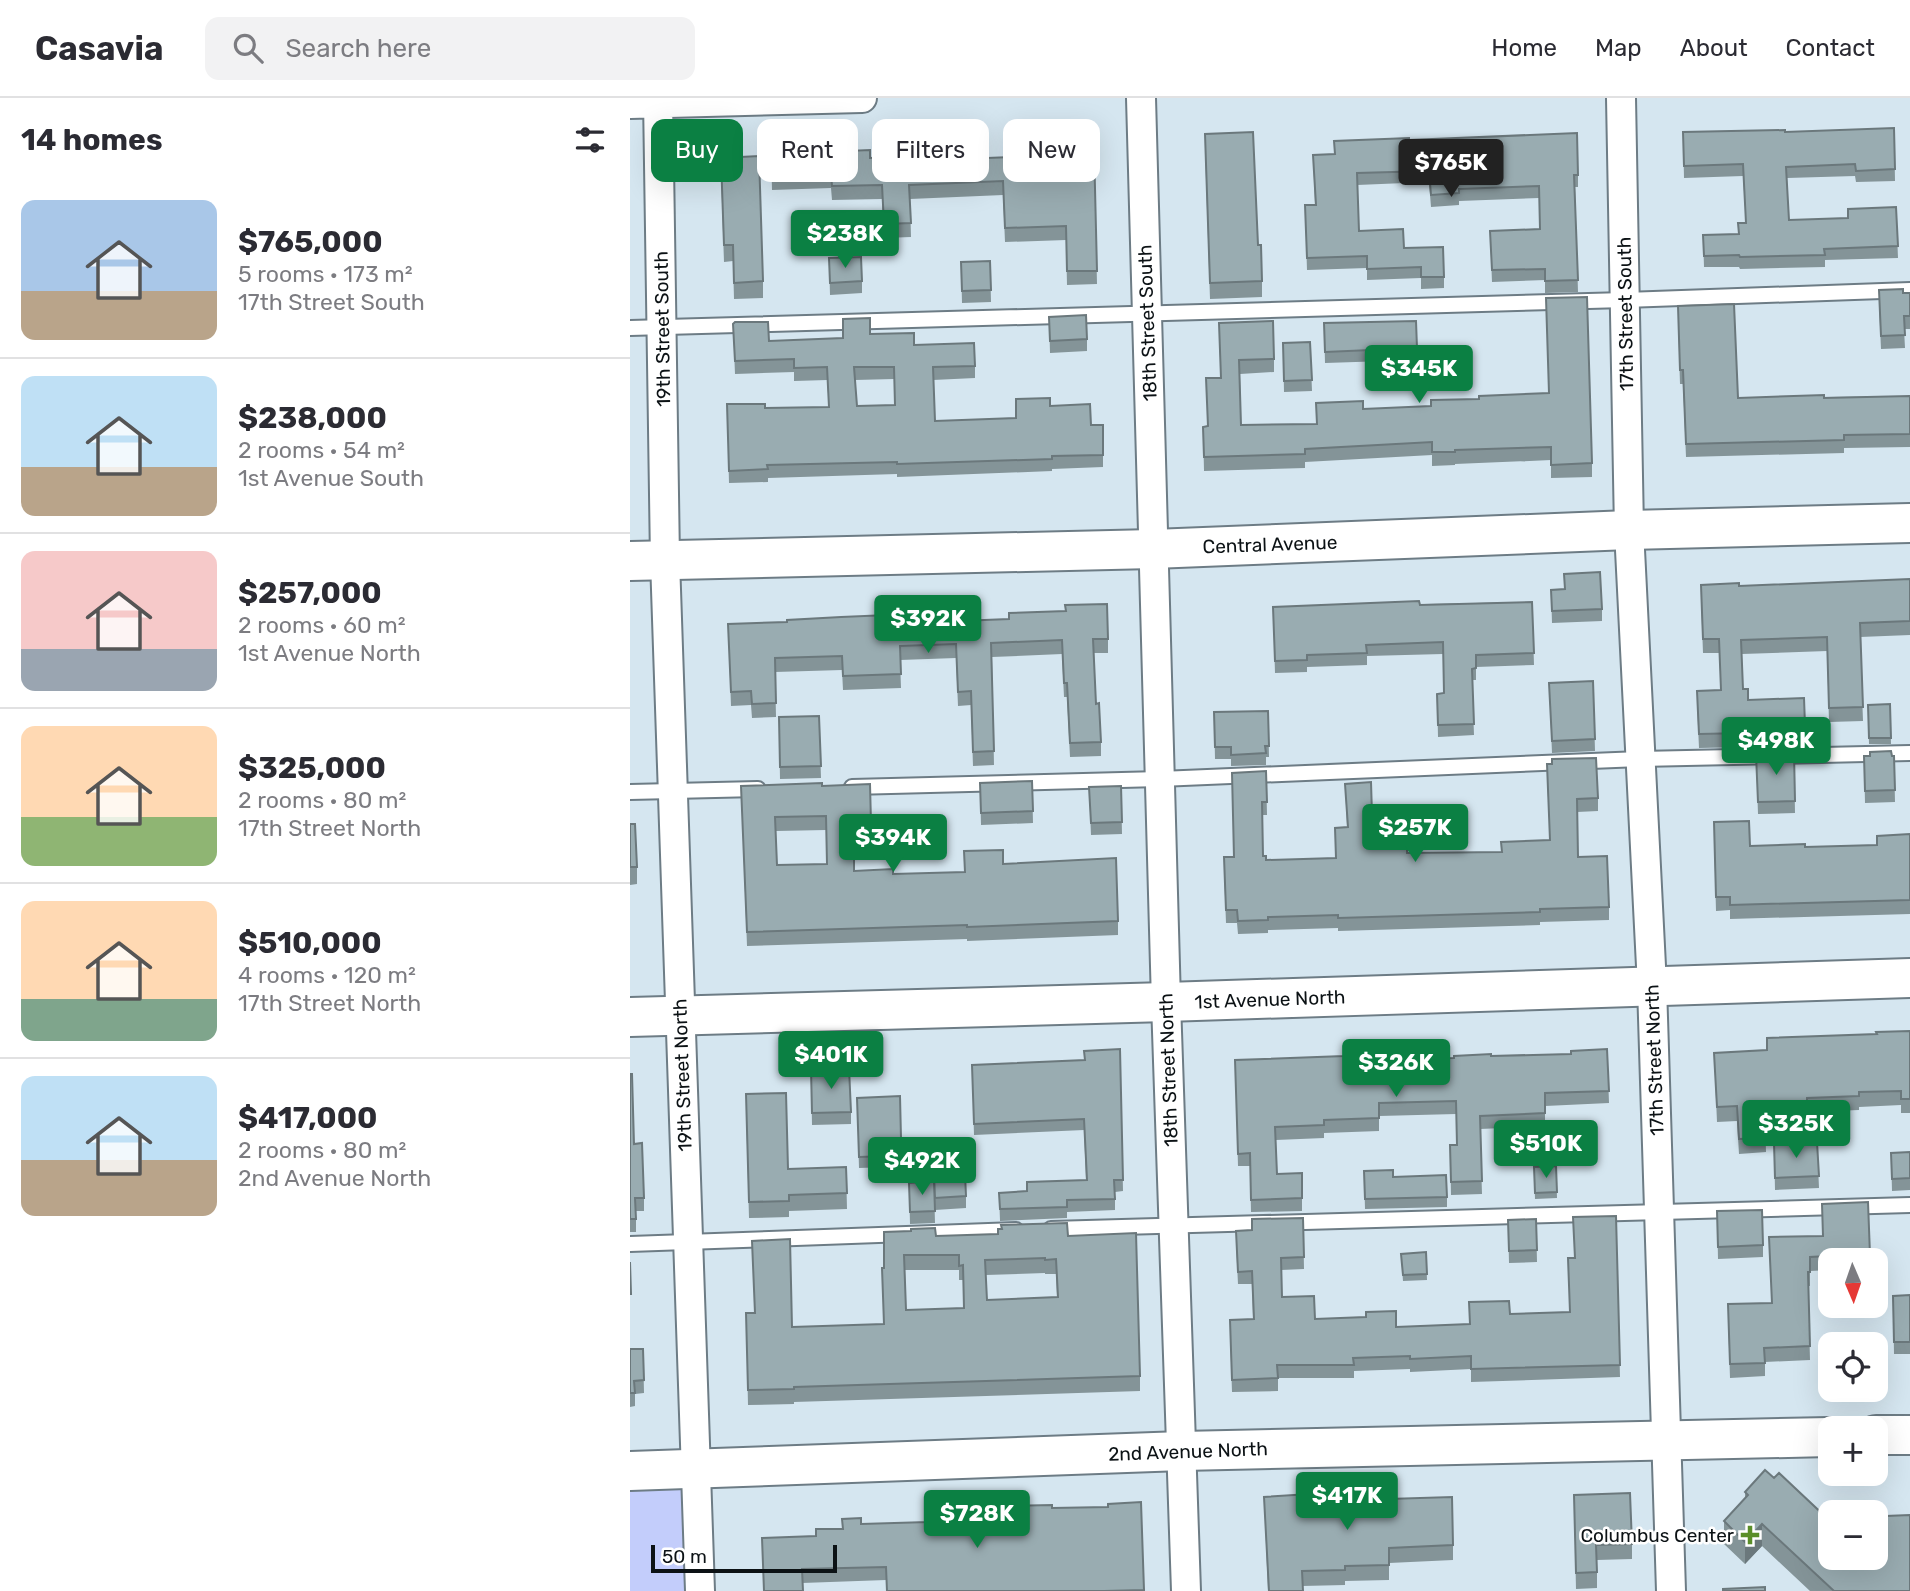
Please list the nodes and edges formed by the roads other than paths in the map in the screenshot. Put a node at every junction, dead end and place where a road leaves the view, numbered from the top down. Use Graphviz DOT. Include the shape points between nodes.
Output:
graph roads {
  1 [pos="862,98"];
  2 [pos="1140,98"];
  3 [pos="1621,98"];
  4 [pos="658,101"];
  5 [pos="630,104"];
  6 [pos="1910,290"];
  7 [pos="1625,300"];
  8 [pos="1146,313"];
  9 [pos="662,327"];
  10 [pos="630,328"];
  11 [pos="1910,523"];
  12 [pos="1629,530"];
  13 [pos="1153,549"];
  14 [pos="647,560"];
  15 [pos="1910,753"];
  16 [pos="1640,759"];
  17 [pos="1160,779"];
  18 [pos="839,787"];
  19 [pos="770,789"];
  20 [pos="672,791"];
  21 [pos="630,792"];
  22 [pos="1910,978"];
  23 [pos="1652,986"];
  24 [pos="1166,1002"];
  25 [pos="680,1016"];
  26 [pos="630,1017"];
  27 [pos="1910,1205"];
  28 [pos="1659,1213"];
  29 [pos="1174,1224"];
  30 [pos="688,1242"];
  31 [pos="630,1244"];
  32 [pos="1910,1434"];
  33 [pos="1888,1435"];
  34 [pos="1818,1437"];
  35 [pos="1667,1441"];
  36 [pos="1182,1451"];
  37 [pos="697,1469"];
  38 [pos="630,1471"];
  39 [pos="700,1591"];
  40 [pos="1186,1591"];
  41 [pos="1671,1591"];
  1 -- 4 [label="street"];
  2 -- 8 [label="street, 18th Street South"];
  3 -- 7 [label="street, 17th Street South"];
  4 -- 5 [label="street"];
  4 -- 9 [label="street, 19th Street South"];
  6 -- 7 [label="lane"];
  7 -- 8 [label="lane"];
  7 -- 12 [label="street, 17th Street South"];
  8 -- 9 [label="lane"];
  8 -- 13 [label="street, 18th Street South"];
  9 -- 10 [label="lane"];
  9 -- 14 [label="street, 19th Street South"];
  11 -- 12 [label="main road, Central Avenue"];
  12 -- 13 [label="main road, Central Avenue"];
  12 -- 16 [label="street, 17th Street North"];
  13 -- 14 [label="main road, Central Avenue"];
  13 -- 17 [label="street, 18th Street North"];
  14 -- 20 [label="street, 19th Street North"];
  15 -- 16 [label="lane"];
  16 -- 17 [label="lane"];
  16 -- 23 [label="street, 17th Street North"];
  17 -- 18 [label="lane"];
  17 -- 24 [label="street, 18th Street North"];
  19 -- 20 [label="lane"];
  20 -- 21 [label="lane"];
  20 -- 25 [label="street, 19th Street North"];
  22 -- 23 [label="main road, 1st Avenue North"];
  23 -- 24 [label="main road, 1st Avenue North"];
  23 -- 28 [label="street, 17th Street North"];
  24 -- 25 [label="main road, 1st Avenue North"];
  24 -- 29 [label="street, 18th Street North"];
  25 -- 26 [label="main road, 1st Avenue North"];
  25 -- 30 [label="street, 19th Street North"];
  27 -- 28 [label="lane"];
  28 -- 29 [label="lane"];
  28 -- 35 [label="street, 17th Street North"];
  29 -- 30 [label="lane"];
  29 -- 36 [label="street, 18th Street North"];
  30 -- 31 [label="lane"];
  30 -- 37 [label="street, 19th Street North"];
  32 -- 33 [label="main road"];
  34 -- 35 [label="main road, 2nd Avenue North"];
  35 -- 36 [label="main road, 2nd Avenue North"];
  35 -- 41 [label="street, 17th Street North"];
  36 -- 37 [label="main road, 2nd Avenue North"];
  36 -- 40 [label="street, 18th Street North"];
  37 -- 38 [label="main road, 2nd Avenue North"];
  37 -- 39 [label="street, 19th Street North"];
}
